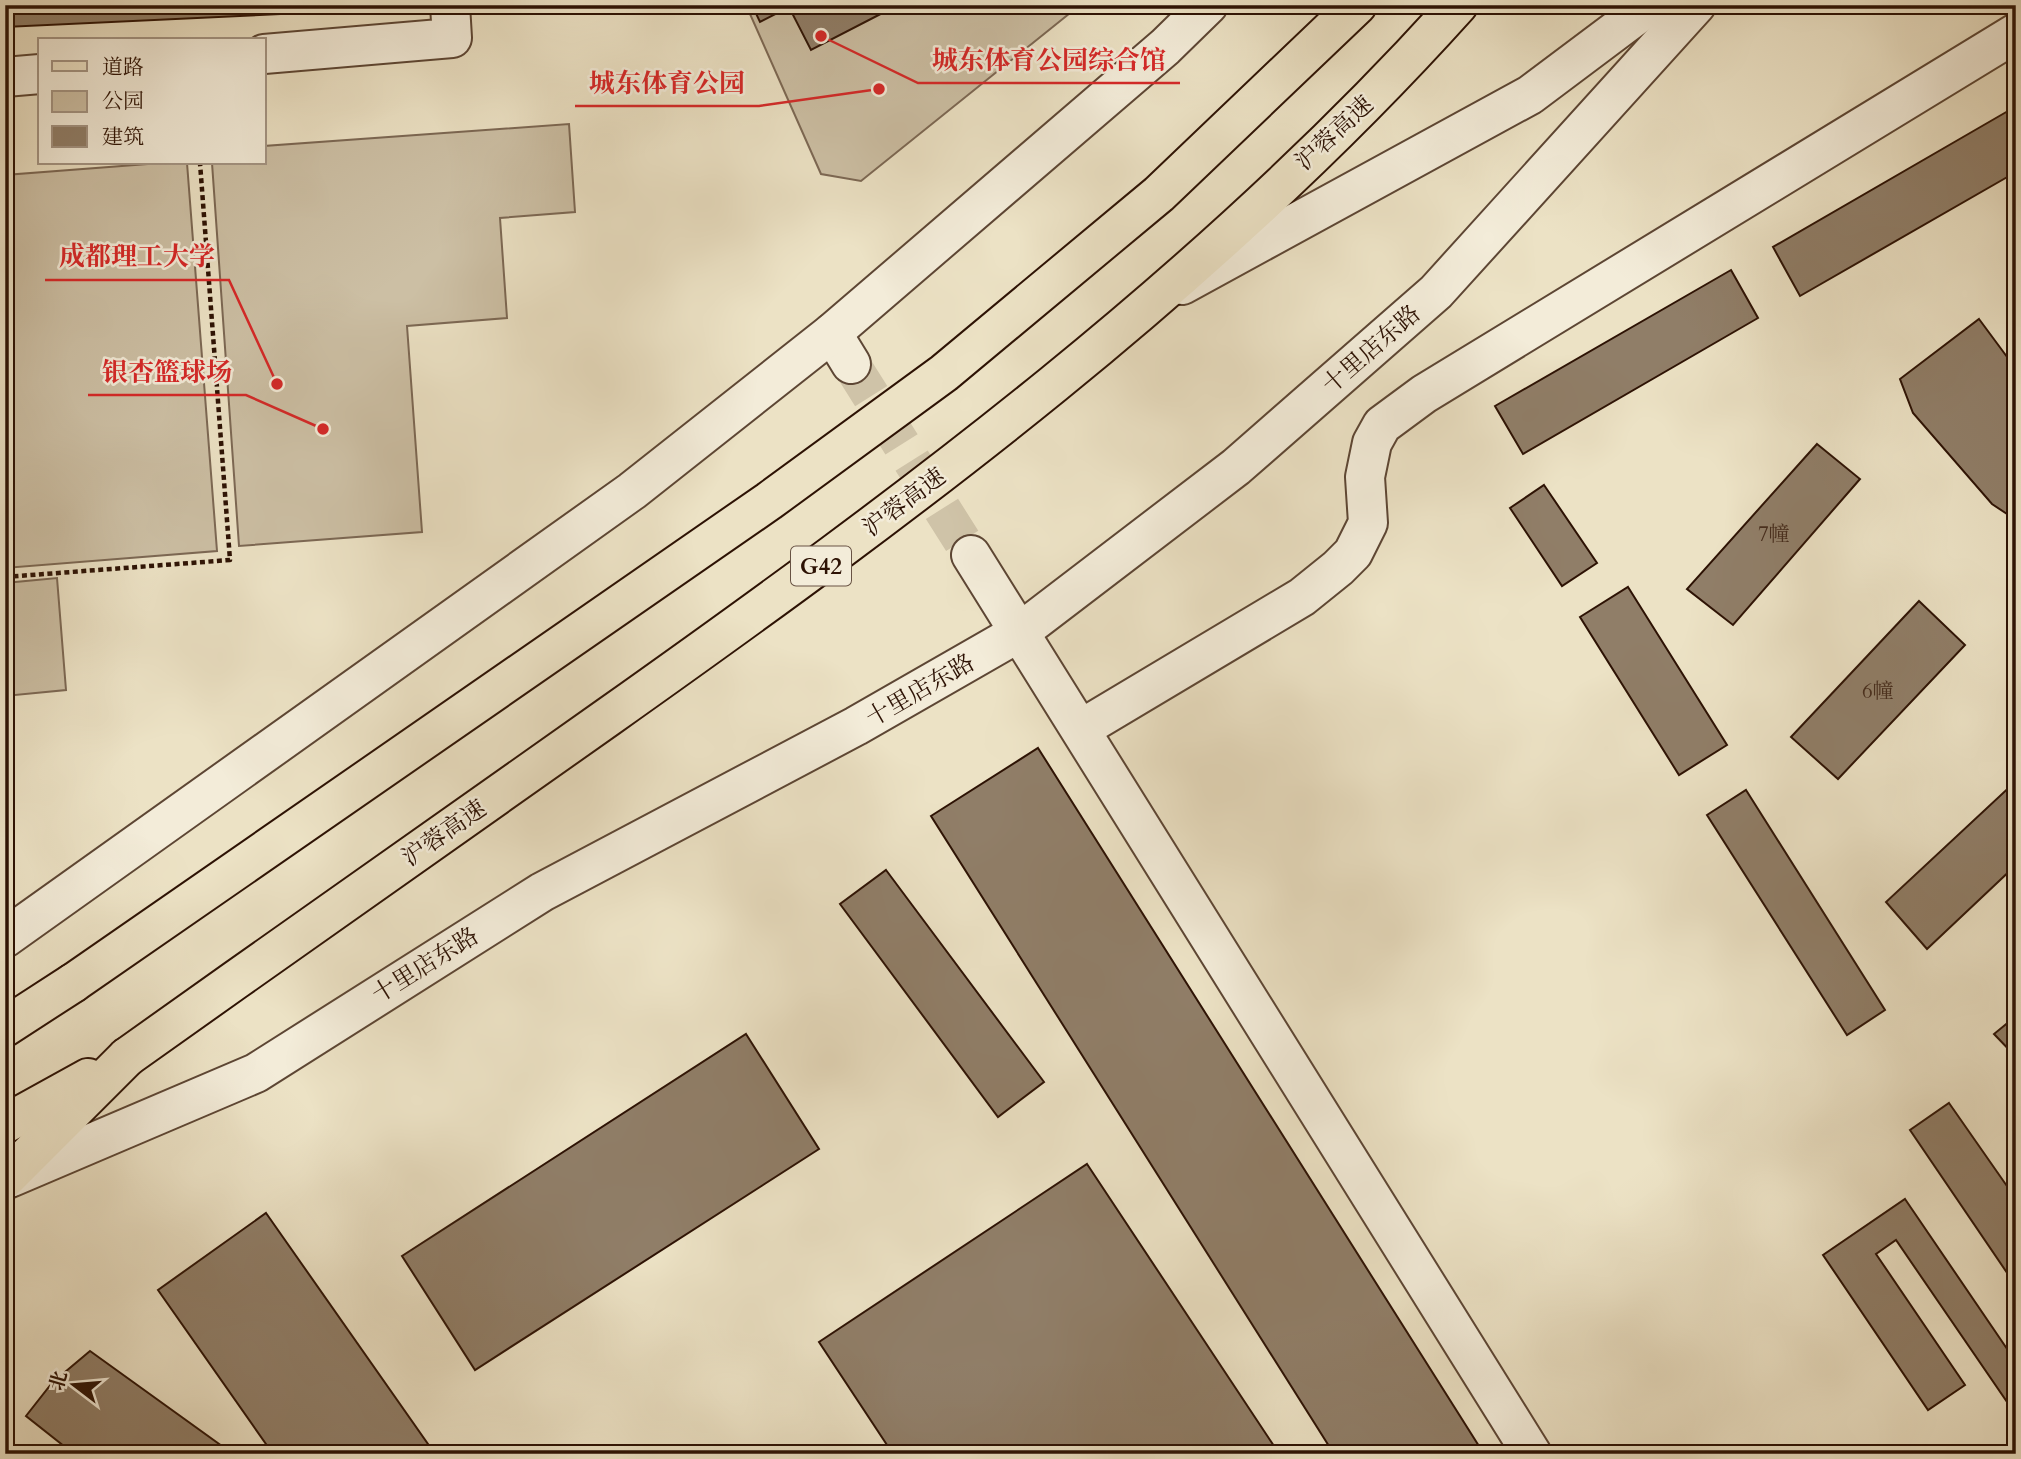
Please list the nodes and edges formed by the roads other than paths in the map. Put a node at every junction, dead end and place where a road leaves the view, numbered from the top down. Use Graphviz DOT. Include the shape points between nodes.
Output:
graph roads {
  1 [pos="450,5"];
  2 [pos="1208,5"];
  3 [pos="1345,5"];
  4 [pos="1357,5"];
  5 [pos="1458,5"];
  6 [pos="1650,5"];
  7 [pos="1696,5"];
  8 [pos="2016,33"];
  9 [pos="266,54"];
  10 [pos="1302,59"];
  11 [pos="38,74"];
  12 [pos="5,77"];
  13 [pos="1159,298"];
  14 [pos="971,555"];
  15 [pos="1020,632"];
  16 [pos="1081,729"];
  17 [pos="5,938"];
  18 [pos="73,983"];
  19 [pos="5,1001"];
  20 [pos="5,1027"];
  21 [pos="127,1057"];
  22 [pos="5,1124"];
  23 [pos="5,1179"];
  24 [pos="1532,1454"];
  1 -- 9 [label="street" via="452,38"];
  2 -- 17 [label="street" via="841,349 632,491"];
  3 -- 10 [label="street"];
  4 -- 10 [label="main road"];
  5 -- 13 [label="main road, 沪蓉高速 / G42" via="1391,80"];
  6 -- 13 [label="street" via="1530,95"];
  7 -- 15 [label="street, 十里店东路" via="1436,292 1236,467"];
  8 -- 16 [label="street" via="1392,417 1372,443 1365,477 1368,523 1353,553 1302,597"];
  10 -- 18 [label="main road" via="1159,194 944,373 769,501"];
  11 -- 12 [label="street"];
  13 -- 21 [label="main road, 沪蓉高速 / G42" via="988,438 811,573"];
  14 -- 15 [label="street"];
  15 -- 16 [label="street"];
  15 -- 23 [label="street, 十里店东路" via="856,726 542,892 256,1073"];
  16 -- 24 [label="street"];
  18 -- 19 [label="main road"];
  18 -- 20 [label="main road"];
  21 -- 22 [label="main road"];
  21 -- 23 [label="main road"];
}
